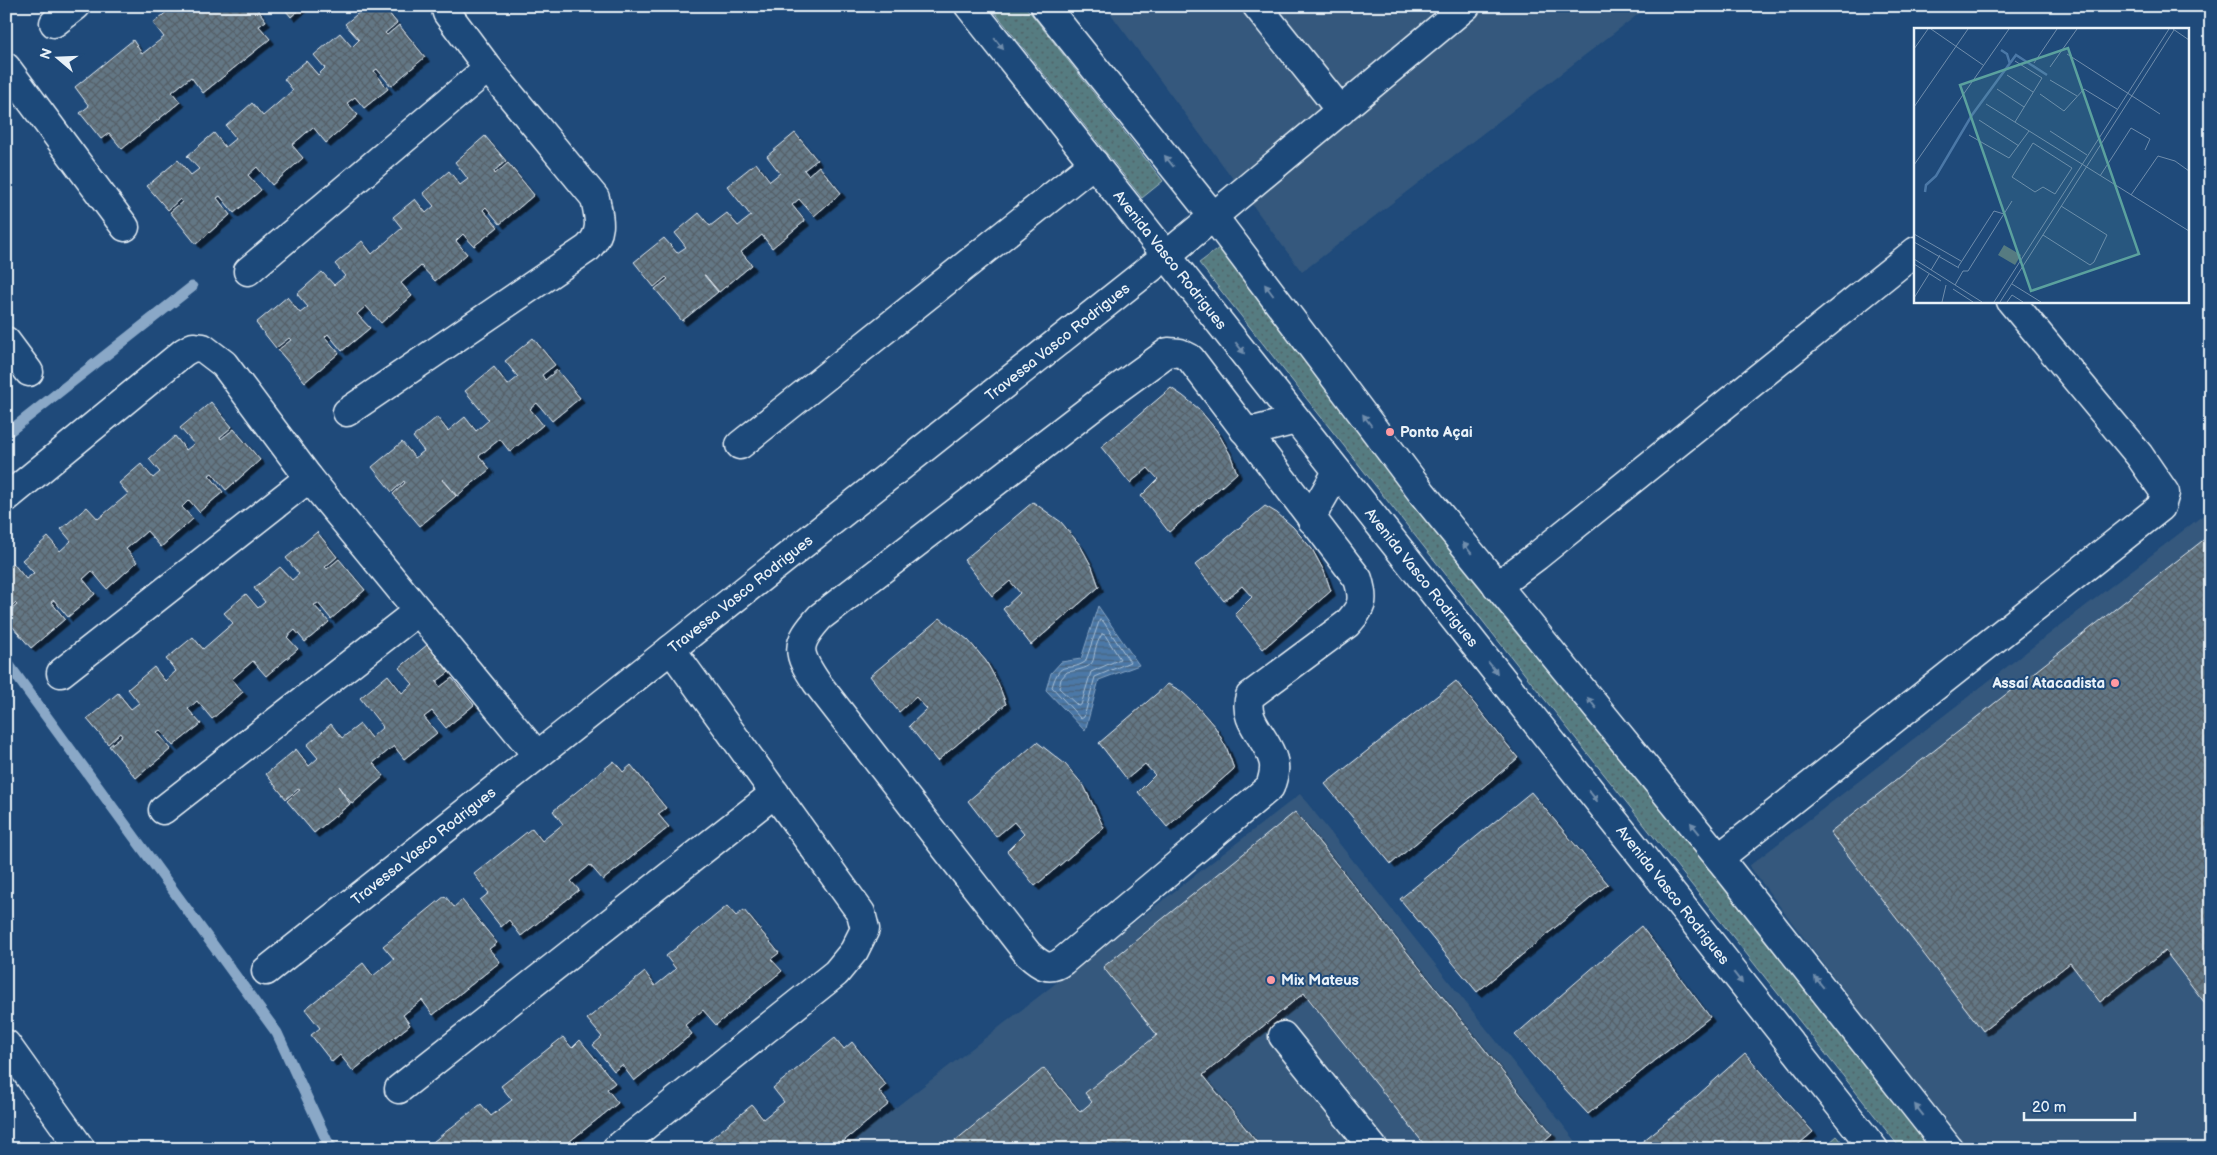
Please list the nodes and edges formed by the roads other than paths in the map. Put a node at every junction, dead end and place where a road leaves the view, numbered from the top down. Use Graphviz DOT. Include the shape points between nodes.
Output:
graph roads {
  1 [pos="76,6"];
  2 [pos="445,6"];
  3 [pos="969,6"];
  4 [pos="1045,6"];
  5 [pos="1257,6"];
  6 [pos="1466,6"];
  7 [pos="54,23"];
  8 [pos="6,67"];
  9 [pos="488,68"];
  10 [pos="1341,111"];
  11 [pos="1094,163"];
  12 [pos="1214,216"];
  13 [pos="125,227"];
  14 [pos="1914,253"];
  15 [pos="1167,255"];
  16 [pos="248,271"];
  17 [pos="2012,302"];
  18 [pos="6,341"];
  19 [pos="29,372"];
  20 [pos="347,412"];
  21 [pos="1296,420"];
  22 [pos="1244,430"];
  23 [pos="740,445"];
  24 [pos="1338,472"];
  25 [pos="309,478"];
  26 [pos="6,498"];
  27 [pos="1312,520"];
  28 [pos="1497,586"];
  29 [pos="418,611"];
  30 [pos="670,649"];
  31 [pos="61,673"];
  32 [pos="536,754"];
  33 [pos="775,794"];
  34 [pos="163,810"];
  35 [pos="1719,858"];
  36 [pos="266,970"];
  37 [pos="1283,1036"];
  38 [pos="6,1044"];
  39 [pos="399,1089"];
  40 [pos="81,1149"];
  41 [pos="616,1149"];
  42 [pos="1374,1149"];
  43 [pos="1874,1149"];
  44 [pos="1949,1149"];
  1 -- 7 [label="street"];
  2 -- 9 [label="street"];
  3 -- 11 [label="street, Avenida Vasco Rodrigues, one-way"];
  12 -- 4 [label="street, one-way"];
  5 -- 10 [label="street"];
  6 -- 10 [label="street, Travessa Vasco Rodrigues"];
  8 -- 13 [label="street"];
  9 -- 16 [label="street"];
  9 -- 20 [label="street" via="595,198 600,220 596,239 588,248"];
  10 -- 12 [label="street, Travessa Vasco Rodrigues"];
  11 -- 15 [label="street, Avenida Vasco Rodrigues"];
  11 -- 23 [label="street"];
  12 -- 15 [label="street, Travessa Vasco Rodrigues"];
  28 -- 12 [label="street, one-way" via="1422,493"];
  14 -- 28 [label="street"];
  15 -- 21 [label="street, Avenida Vasco Rodrigues, one-way"];
  15 -- 30 [label="street, Travessa Vasco Rodrigues"];
  17 -- 35 [label="street" via="2139,455 2165,493 2160,507"];
  18 -- 19 [label="street"];
  21 -- 22 [label="street" via="1258,430"];
  21 -- 24 [label="street, Avenida Vasco Rodrigues"];
  22 -- 27 [label="street"];
  22 -- 27 [label="street" via="1190,358 1168,352 820,617 801,643 802,656 817,683 1028,954 1039,963 1056,966 1063,961 1270,787 1274,761 1250,718 1247,706 1250,696 1347,624 1363,601 1358,579"];
  24 -- 27 [label="street"];
  24 -- 43 [label="street, Avenida Vasco Rodrigues, one-way"];
  25 -- 26 [label="street" via="224,364 203,348 193,347"];
  25 -- 29 [label="street"];
  25 -- 31 [label="street"];
  35 -- 28 [label="street, one-way"];
  29 -- 32 [label="street"];
  29 -- 34 [label="street"];
  30 -- 32 [label="street, Travessa Vasco Rodrigues"];
  30 -- 33 [label="street"];
  32 -- 36 [label="street, Travessa Vasco Rodrigues"];
  33 -- 39 [label="street"];
  33 -- 41 [label="street" via="861,913 864,929 854,950 836,973"];
  44 -- 35 [label="street, one-way"];
  37 -- 42 [label="street"];
  38 -- 40 [label="street"];
}
